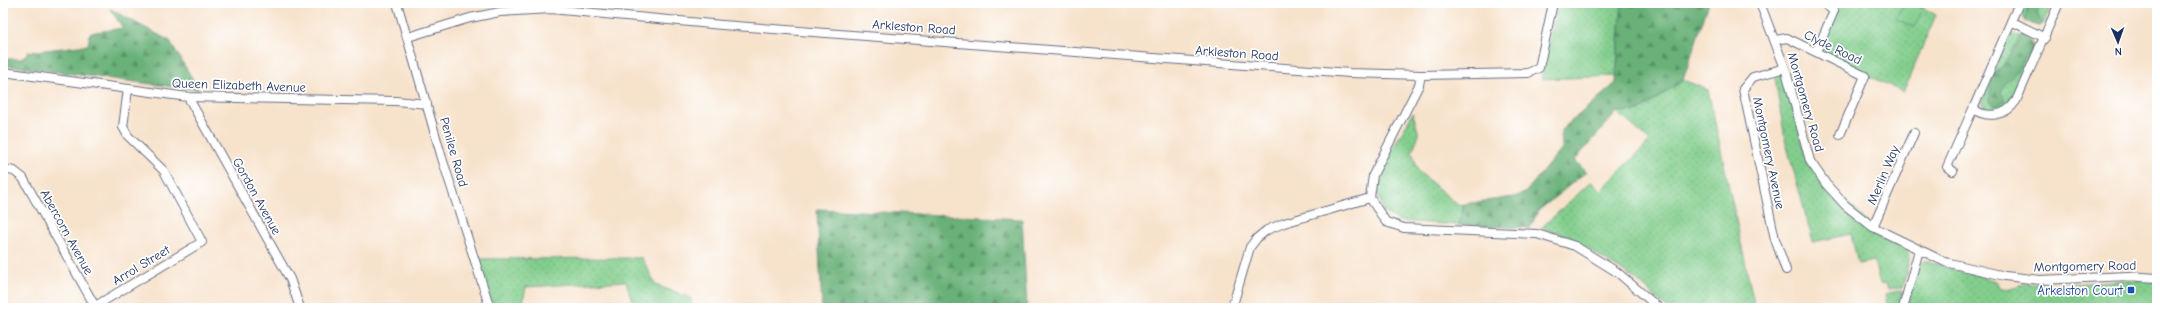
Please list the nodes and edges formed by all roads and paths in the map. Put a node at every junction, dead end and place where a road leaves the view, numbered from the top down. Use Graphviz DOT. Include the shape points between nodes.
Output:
graph roads {
  1 [pos="397,3"];
  2 [pos="1553,3"];
  3 [pos="1760,3"];
  4 [pos="1823,3"];
  5 [pos="2019,3"];
  6 [pos="2059,3"];
  7 [pos="2011,21"];
  8 [pos="408,37"];
  9 [pos="2045,38"];
  10 [pos="1775,40"];
  11 [pos="1816,52"];
  12 [pos="1785,68"];
  13 [pos="3,72"];
  14 [pos="1421,75"];
  15 [pos="128,89"];
  16 [pos="188,97"];
  17 [pos="427,104"];
  18 [pos="1973,109"];
  19 [pos="1914,133"];
  20 [pos="1840,135"];
  21 [pos="3,169"];
  22 [pos="1953,171"];
  23 [pos="1370,198"];
  24 [pos="1873,227"];
  25 [pos="1919,250"];
  26 [pos="1786,270"];
  27 [pos="2157,278"];
  28 [pos="94,307"];
  29 [pos="300,308"];
  30 [pos="490,308"];
  31 [pos="1232,308"];
  32 [pos="1659,308"];
  33 [pos="1903,308"];
  1 -- 8 [label="street, Penilee Road"];
  2 -- 14 [label="street, Arkleston Road" via="1540,64 1535,71"];
  3 -- 10 [label="street, Montgomery Road"];
  4 -- 11 [label="street" via="1834,11"];
  5 -- 7 [label="street"];
  6 -- 9 [label="street"];
  7 -- 9 [label="street"];
  7 -- 18 [label="street"];
  8 -- 14 [label="street, Arkleston Road" via="455,22 500,12 550,9 722,25 1343,73"];
  8 -- 17 [label="street, Penilee Road"];
  9 -- 18 [label="street" via="2010,111 1990,114 1978,113"];
  10 -- 11 [label="street, Clyde Road" via="1787,38"];
  10 -- 12 [label="street, Montgomery Road"];
  11 -- 20 [label="street, Clyde Road" via="1865,76"];
  12 -- 24 [label="street, Montgomery Road" via="1810,161 1845,205"];
  12 -- 26 [label="street, Montgomery Avenue" via="1753,77 1743,89 1775,239"];
  13 -- 15 [label="street, Queen Elizabeth Avenue"];
  14 -- 23 [label="street" via="1419,85 1373,175"];
  15 -- 16 [label="street, Queen Elizabeth Avenue"];
  15 -- 28 [label="street, Arrol Street" via="123,127 128,136 164,171 202,242"];
  16 -- 17 [label="street, Queen Elizabeth Avenue"];
  16 -- 29 [label="street, Gordon Avenue" via="290,279"];
  17 -- 30 [label="street, Penilee Road"];
  18 -- 22 [label="street" via="1947,167"];
  19 -- 24 [label="street, Merlin Way"];
  21 -- 28 [label="street, Abercorn Avenue" via="14,171 23,178"];
  23 -- 31 [label="street" via="1284,223 1256,238 1250,246"];
  23 -- 32 [label="street" via="1386,222 1404,228 1537,234 1575,246 1617,272"];
  24 -- 25 [label="street, Montgomery Road"];
  25 -- 27 [label="street, Montgomery Road" via="1945,262 2005,276 2040,280 2128,276"];
  25 -- 33 [label="street"];
}
